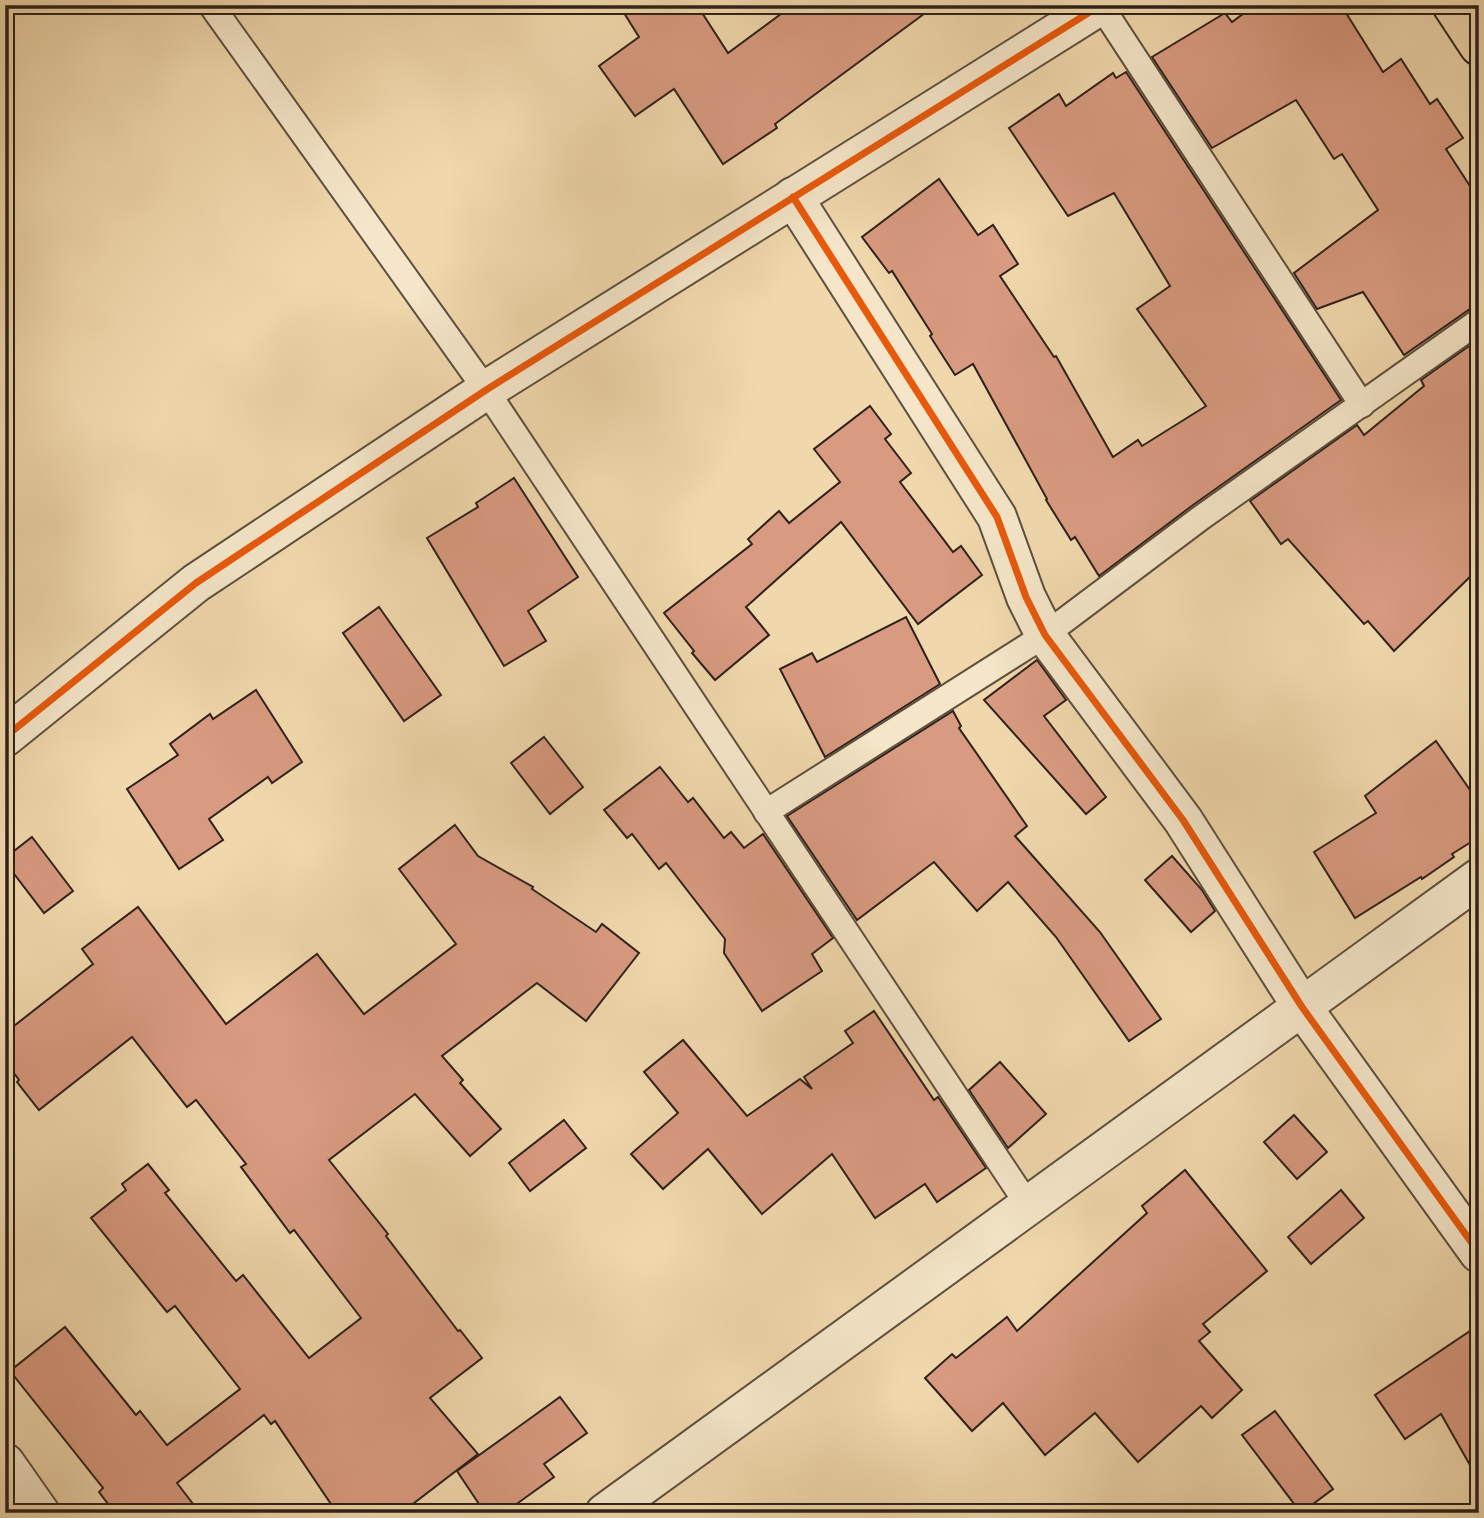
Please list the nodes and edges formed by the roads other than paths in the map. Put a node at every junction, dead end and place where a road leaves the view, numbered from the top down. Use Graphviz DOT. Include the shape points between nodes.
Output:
graph roads {
  1 [pos="211,5"];
  2 [pos="1452,5"];
  3 [pos="1101,6"];
  4 [pos="1479,46"];
  5 [pos="793,197"];
  6 [pos="1479,321"];
  7 [pos="486,390"];
  8 [pos="1362,405"];
  9 [pos="1045,635"];
  10 [pos="5,737"];
  11 [pos="766,812"];
  12 [pos="1479,878"];
  13 [pos="1302,1007"];
  14 [pos="1028,1205"];
  15 [pos="1479,1253"];
  16 [pos="5,1462"];
  17 [pos="40,1513"];
  18 [pos="604,1513"];
  1 -- 7 [label="lane"];
  2 -- 4 [label="main road"];
  3 -- 5 [label="street"];
  3 -- 8 [label="lane"];
  5 -- 7 [label="street"];
  5 -- 9 [label="street" via="997,517"];
  6 -- 8 [label="lane"];
  7 -- 10 [label="street" via="196,583"];
  7 -- 11 [label="lane"];
  8 -- 9 [label="lane"];
  9 -- 11 [label="lane"];
  9 -- 13 [label="street" via="1183,820"];
  11 -- 14 [label="lane"];
  12 -- 13 [label="street"];
  13 -- 14 [label="street"];
  13 -- 15 [label="street"];
  14 -- 18 [label="street"];
  16 -- 17 [label="street"];
}
